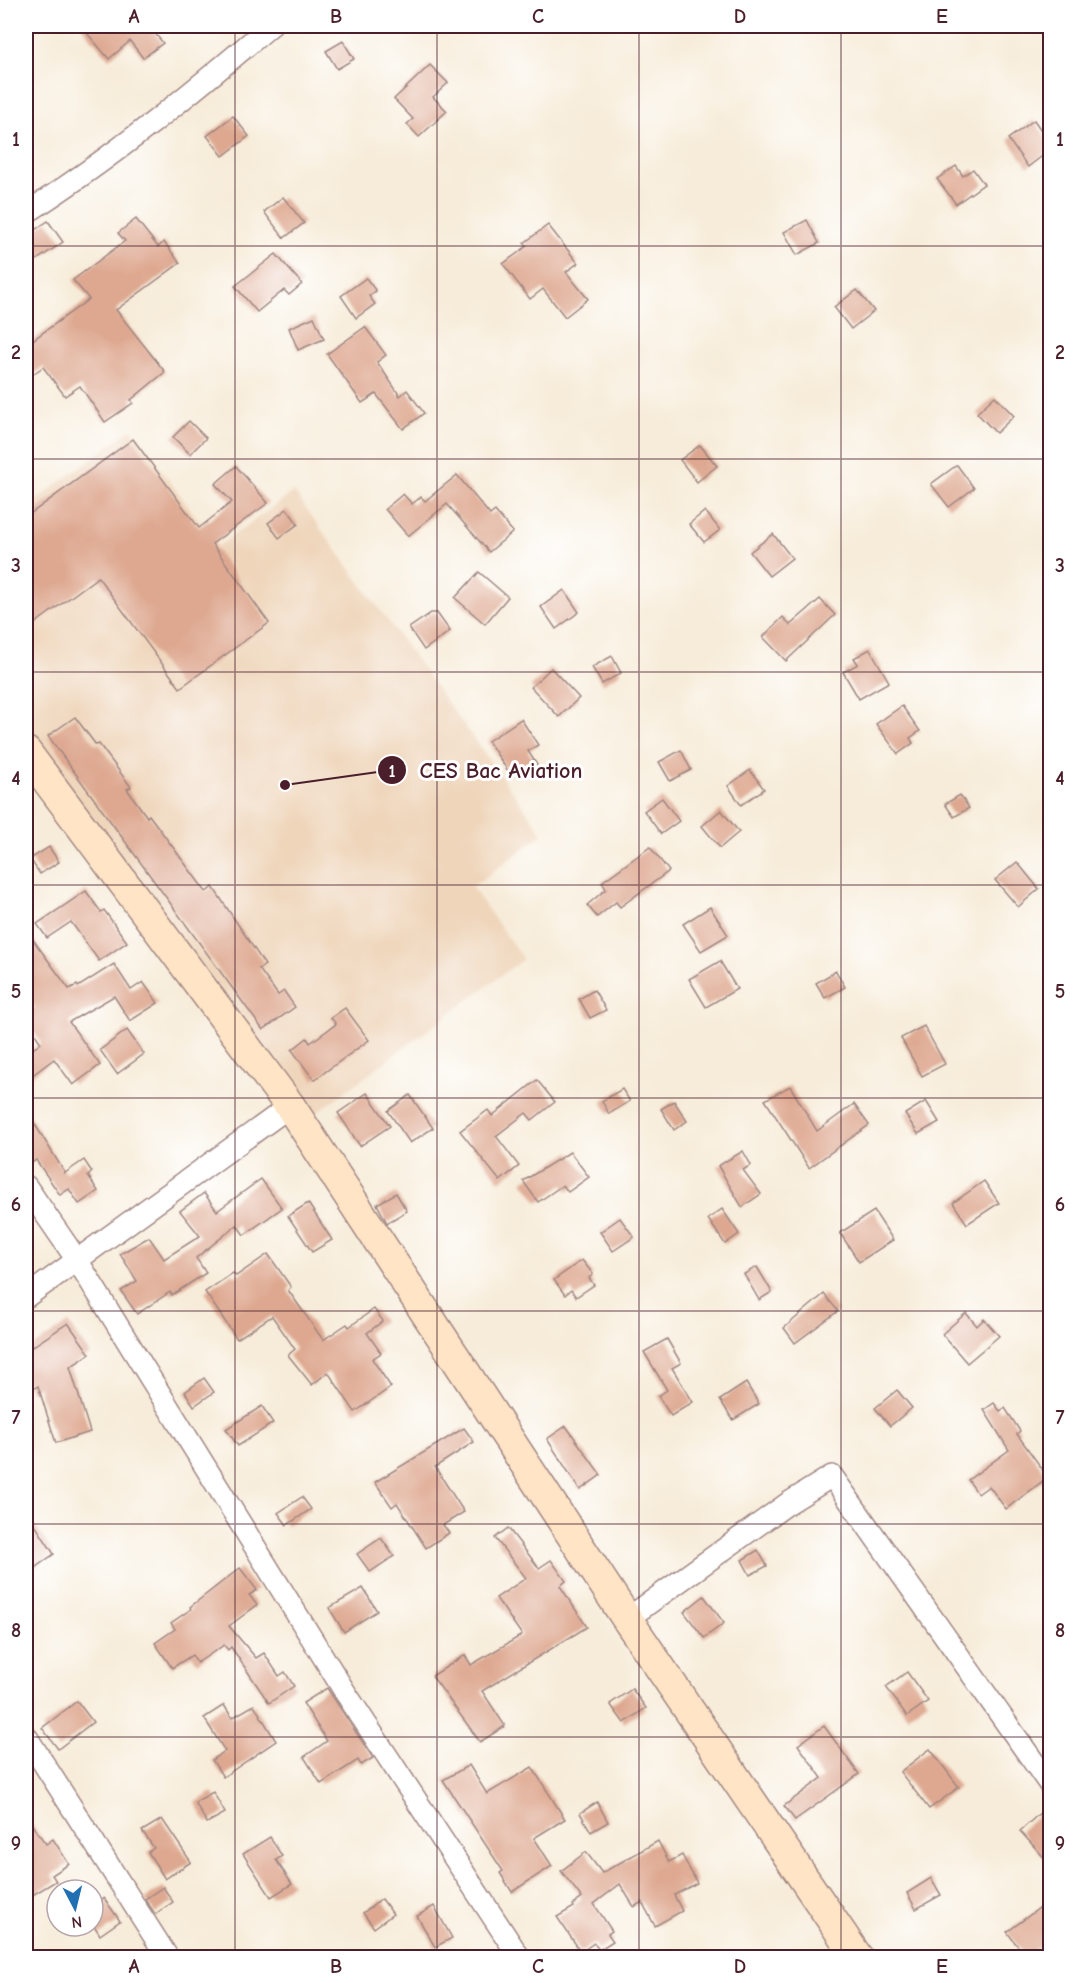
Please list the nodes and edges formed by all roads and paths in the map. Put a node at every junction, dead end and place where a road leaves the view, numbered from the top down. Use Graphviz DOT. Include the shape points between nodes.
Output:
graph roads {
  1 [pos="270,26"];
  2 [pos="26,213"];
  3 [pos="26,752"];
  4 [pos="290,1106"];
  5 [pos="26,1185"];
  6 [pos="77,1260"];
  7 [pos="26,1297"];
  8 [pos="627,1619"];
  9 [pos="26,1736"];
  10 [pos="1050,1785"];
  11 [pos="168,1958"];
  12 [pos="520,1958"];
  13 [pos="858,1958"];
  1 -- 2 [label="street" via="115,151"];
  3 -- 4 [label="street"];
  4 -- 6 [label="street"];
  4 -- 8 [label="street"];
  5 -- 6 [label="street"];
  6 -- 7 [label="street"];
  6 -- 12 [label="street" via="345,1692"];
  8 -- 10 [label="street" via="832,1476"];
  8 -- 13 [label="street"];
  9 -- 11 [label="street"];
}
